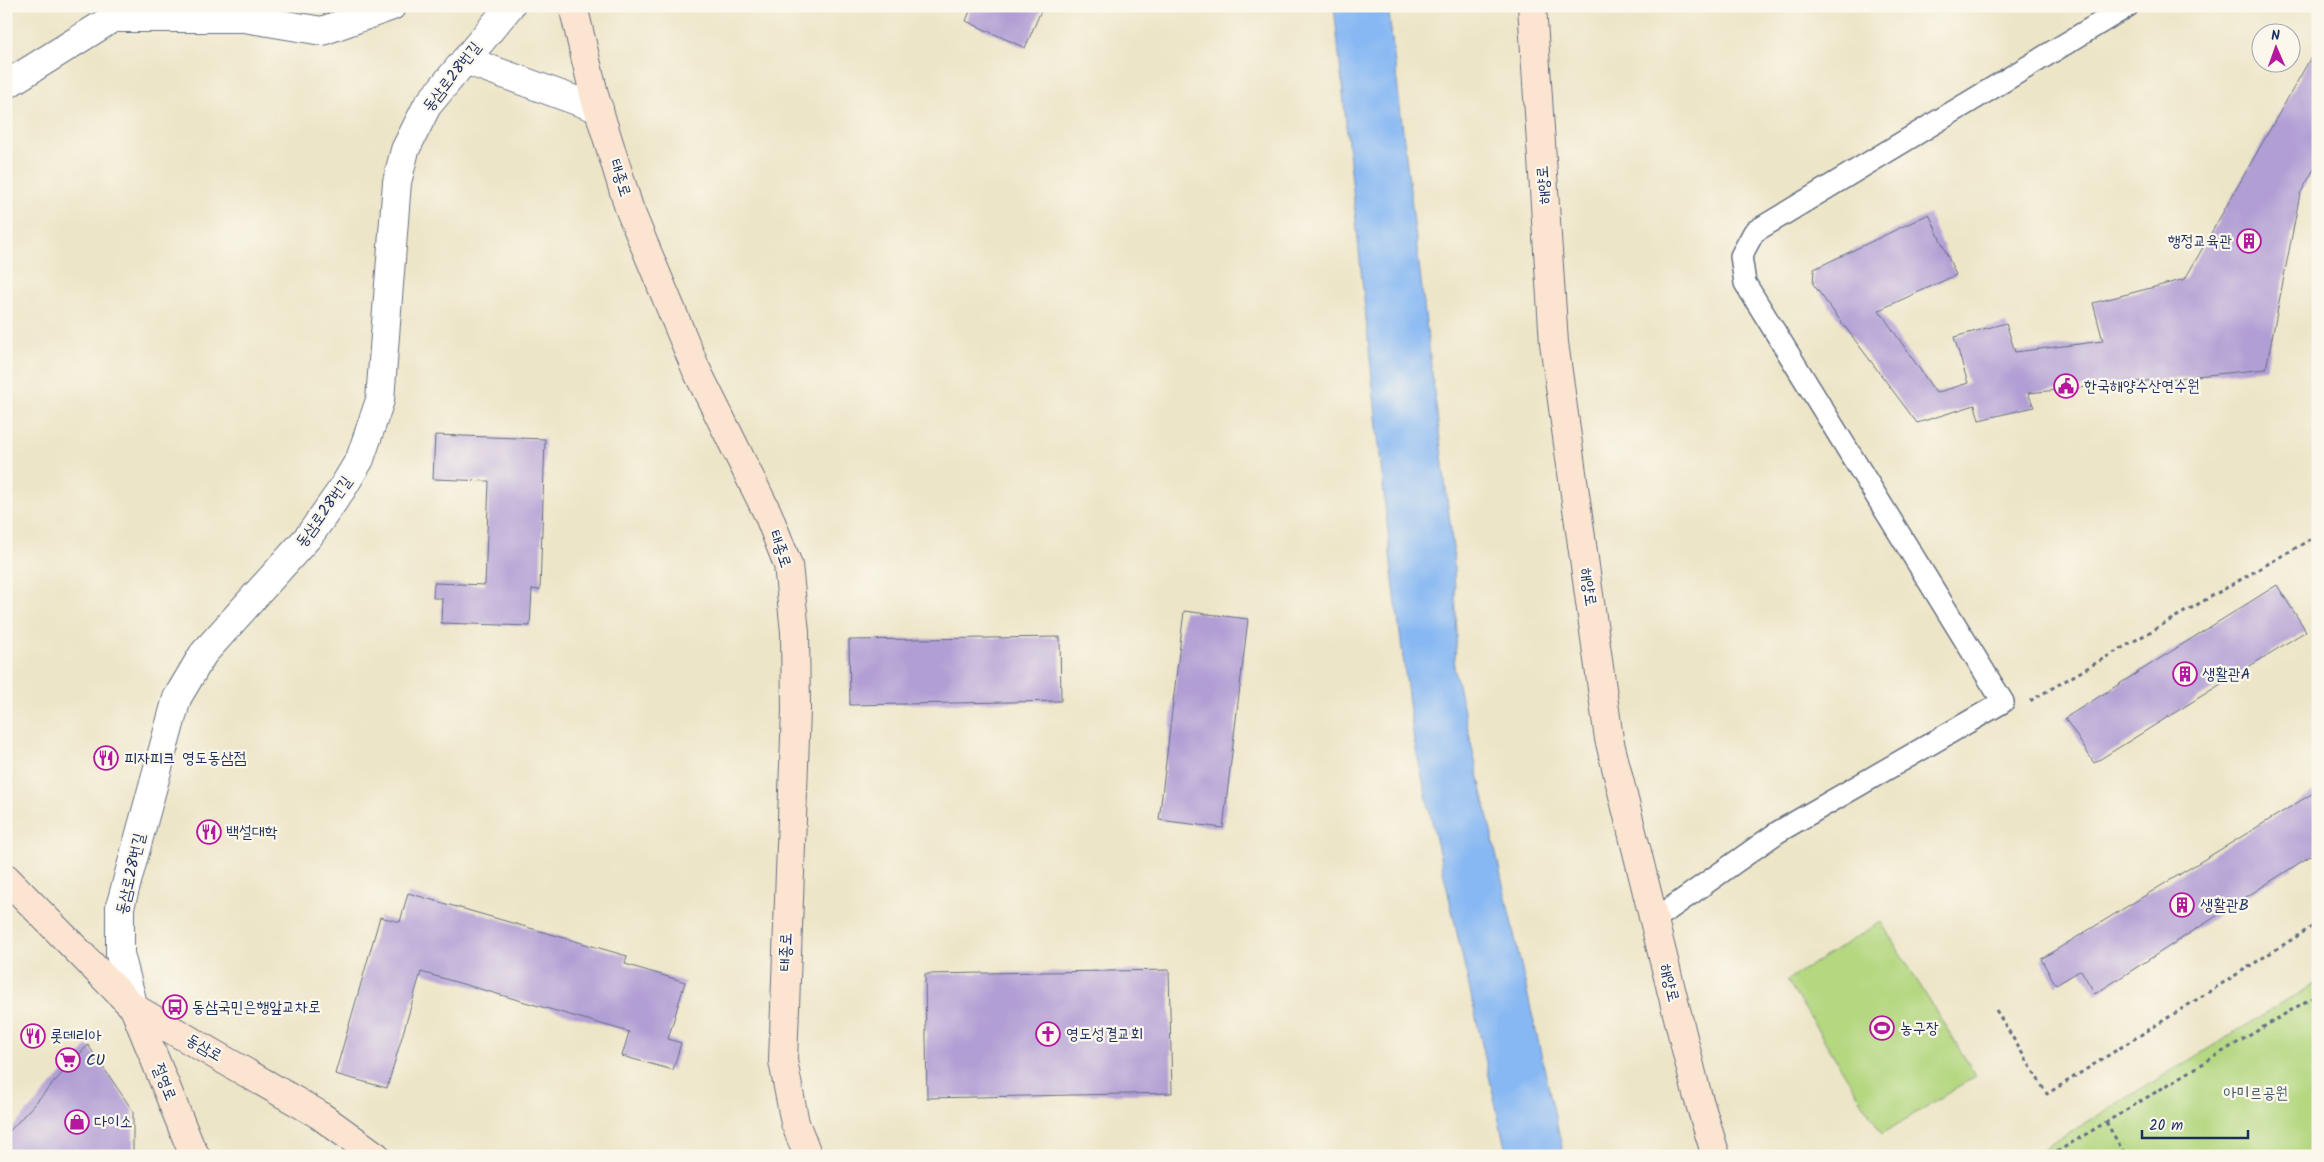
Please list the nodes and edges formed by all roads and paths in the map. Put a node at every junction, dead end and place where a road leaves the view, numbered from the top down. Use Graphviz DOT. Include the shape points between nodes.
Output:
graph roads {
  1 [pos="392,6"];
  2 [pos="510,6"];
  3 [pos="573,6"];
  4 [pos="1532,6"];
  5 [pos="2128,6"];
  6 [pos="465,60"];
  7 [pos="6,85"];
  8 [pos="599,109"];
  9 [pos="2318,535"];
  10 [pos="2030,702"];
  11 [pos="6,878"];
  12 [pos="1654,920"];
  13 [pos="2318,923"];
  14 [pos="2318,994"];
  15 [pos="134,1008"];
  16 [pos="1996,1010"];
  17 [pos="2106,1122"];
  18 [pos="196,1156"];
  19 [pos="376,1156"];
  20 [pos="808,1156"];
  21 [pos="1716,1156"];
  22 [pos="2050,1156"];
  23 [pos="2126,1156"];
  1 -- 7 [label="street" via="322,32 244,18 114,18"];
  2 -- 6 [label="street, 동삼로28번길"];
  3 -- 8 [label="main road, 태종로"];
  4 -- 12 [label="main road, 해양로" via="1554,343 1609,739"];
  5 -- 12 [label="lane" via="1754,232 1741,256 1745,283 2003,702 1778,832"];
  6 -- 8 [label="street"];
  6 -- 15 [label="street, 동삼로28번길" via="427,106 405,150 397,182 380,400 360,459 309,536 203,654 177,698 120,907 120,954"];
  8 -- 20 [label="main road, 태종로" via="629,208 696,369 768,514 788,565 796,632 796,710 783,1061 795,1123"];
  9 -- 10 [label="path"];
  11 -- 15 [label="main road, 동삼로"];
  12 -- 21 [label="main road, 해양로" via="1697,1094"];
  13 -- 16 [label="path" via="2046,1094"];
  14 -- 17 [label="path"];
  15 -- 18 [label="main road, 절영로"];
  15 -- 19 [label="main road, 동삼로" via="318,1114"];
  17 -- 22 [label="path"];
  17 -- 23 [label="path"];
}
